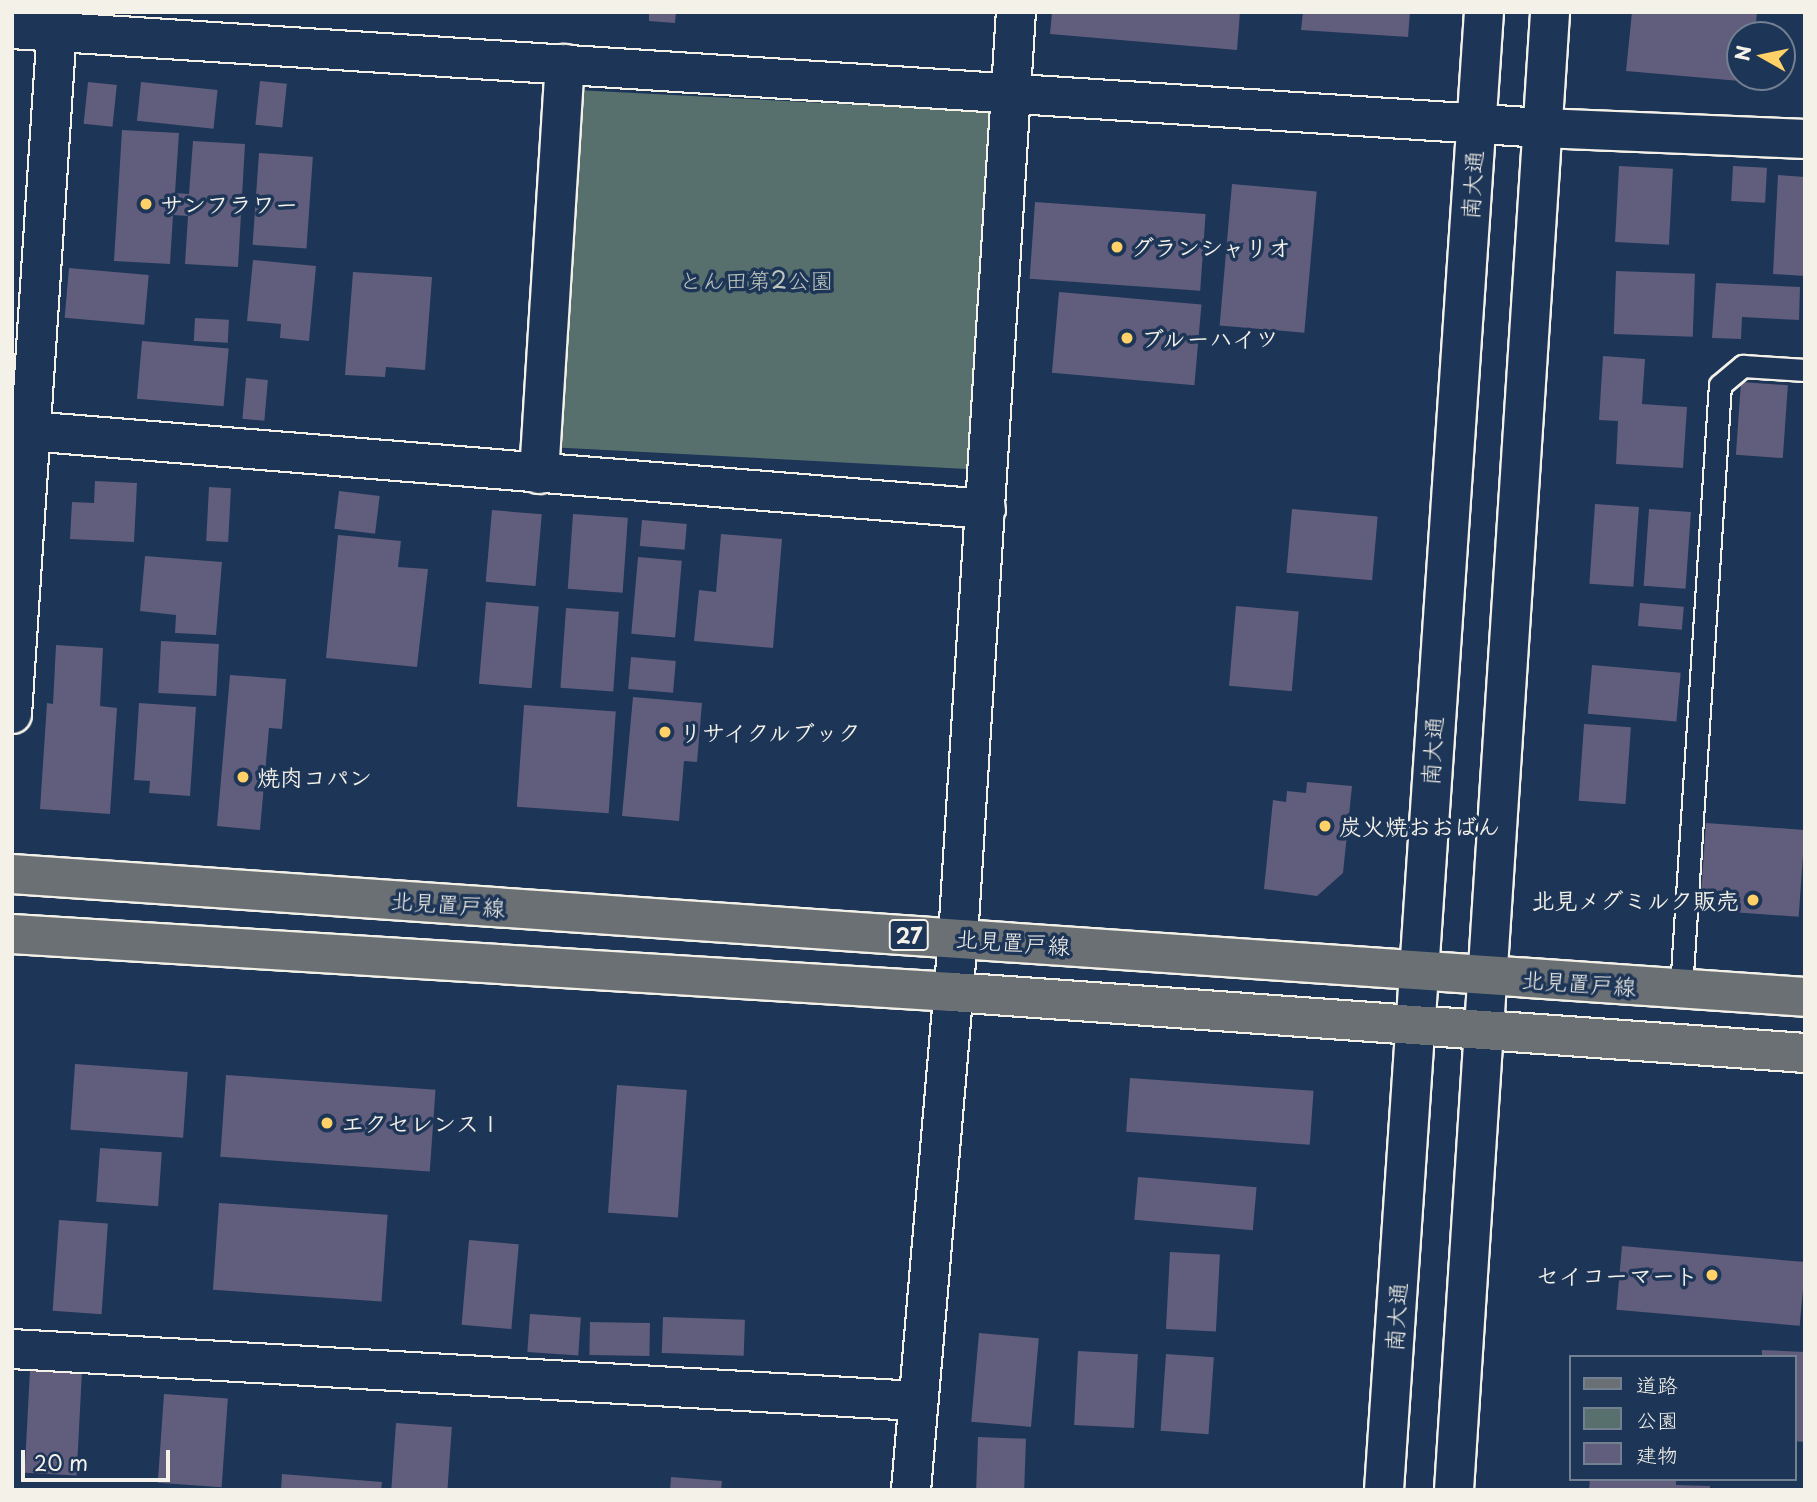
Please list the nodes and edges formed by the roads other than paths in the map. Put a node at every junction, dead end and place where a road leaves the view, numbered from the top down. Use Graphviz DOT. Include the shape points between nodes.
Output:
graph roads {
  1 [pos="1016,12"];
  2 [pos="1484,12"];
  3 [pos="1550,12"];
  4 [pos="57,22"];
  5 [pos="12,29"];
  6 [pos="565,64"];
  7 [pos="1010,90"];
  8 [pos="1477,122"];
  9 [pos="1543,128"];
  10 [pos="1805,139"];
  11 [pos="1805,370"];
  12 [pos="29,431"];
  13 [pos="539,474"];
  14 [pos="986,509"];
  15 [pos="12,714"];
  16 [pos="12,874"];
  17 [pos="12,934"];
  18 [pos="958,938"];
  19 [pos="1419,973"];
  20 [pos="1490,978"];
  21 [pos="1681,989"];
  22 [pos="952,992"];
  23 [pos="1805,997"];
  24 [pos="1415,1026"];
  25 [pos="1486,1030"];
  26 [pos="1805,1053"];
  27 [pos="12,1349"];
  28 [pos="917,1401"];
  29 [pos="911,1490"];
  30 [pos="1384,1490"];
  31 [pos="1454,1490"];
  1 -- 7 [label="street"];
  2 -- 8 [label="street, 南大通"];
  3 -- 9 [label="street"];
  4 -- 5 [label="street"];
  4 -- 6 [label="street"];
  4 -- 12 [label="street"];
  6 -- 7 [label="street"];
  6 -- 13 [label="street"];
  7 -- 8 [label="street"];
  7 -- 14 [label="street"];
  8 -- 9 [label="street"];
  8 -- 19 [label="street, 南大通"];
  9 -- 10 [label="street"];
  9 -- 20 [label="street"];
  11 -- 21 [label="lane" via="1743,366 1720,386"];
  12 -- 13 [label="street"];
  12 -- 15 [label="street"];
  13 -- 14 [label="street"];
  14 -- 18 [label="street"];
  16 -- 18 [label="main road, 北見置戸線 / 27"];
  17 -- 22 [label="main road"];
  18 -- 19 [label="main road, 北見置戸線 / 27"];
  18 -- 22 [label="street"];
  19 -- 20 [label="main road, 北見置戸線 / 27"];
  19 -- 24 [label="street, 南大通"];
  20 -- 21 [label="main road, 北見置戸線 / 27"];
  20 -- 25 [label="street"];
  21 -- 23 [label="main road, 北見置戸線 / 27"];
  22 -- 24 [label="main road"];
  22 -- 28 [label="street"];
  24 -- 25 [label="main road"];
  24 -- 30 [label="street, 南大通"];
  25 -- 26 [label="main road"];
  25 -- 31 [label="street"];
  27 -- 28 [label="street"];
  28 -- 29 [label="street"];
}
